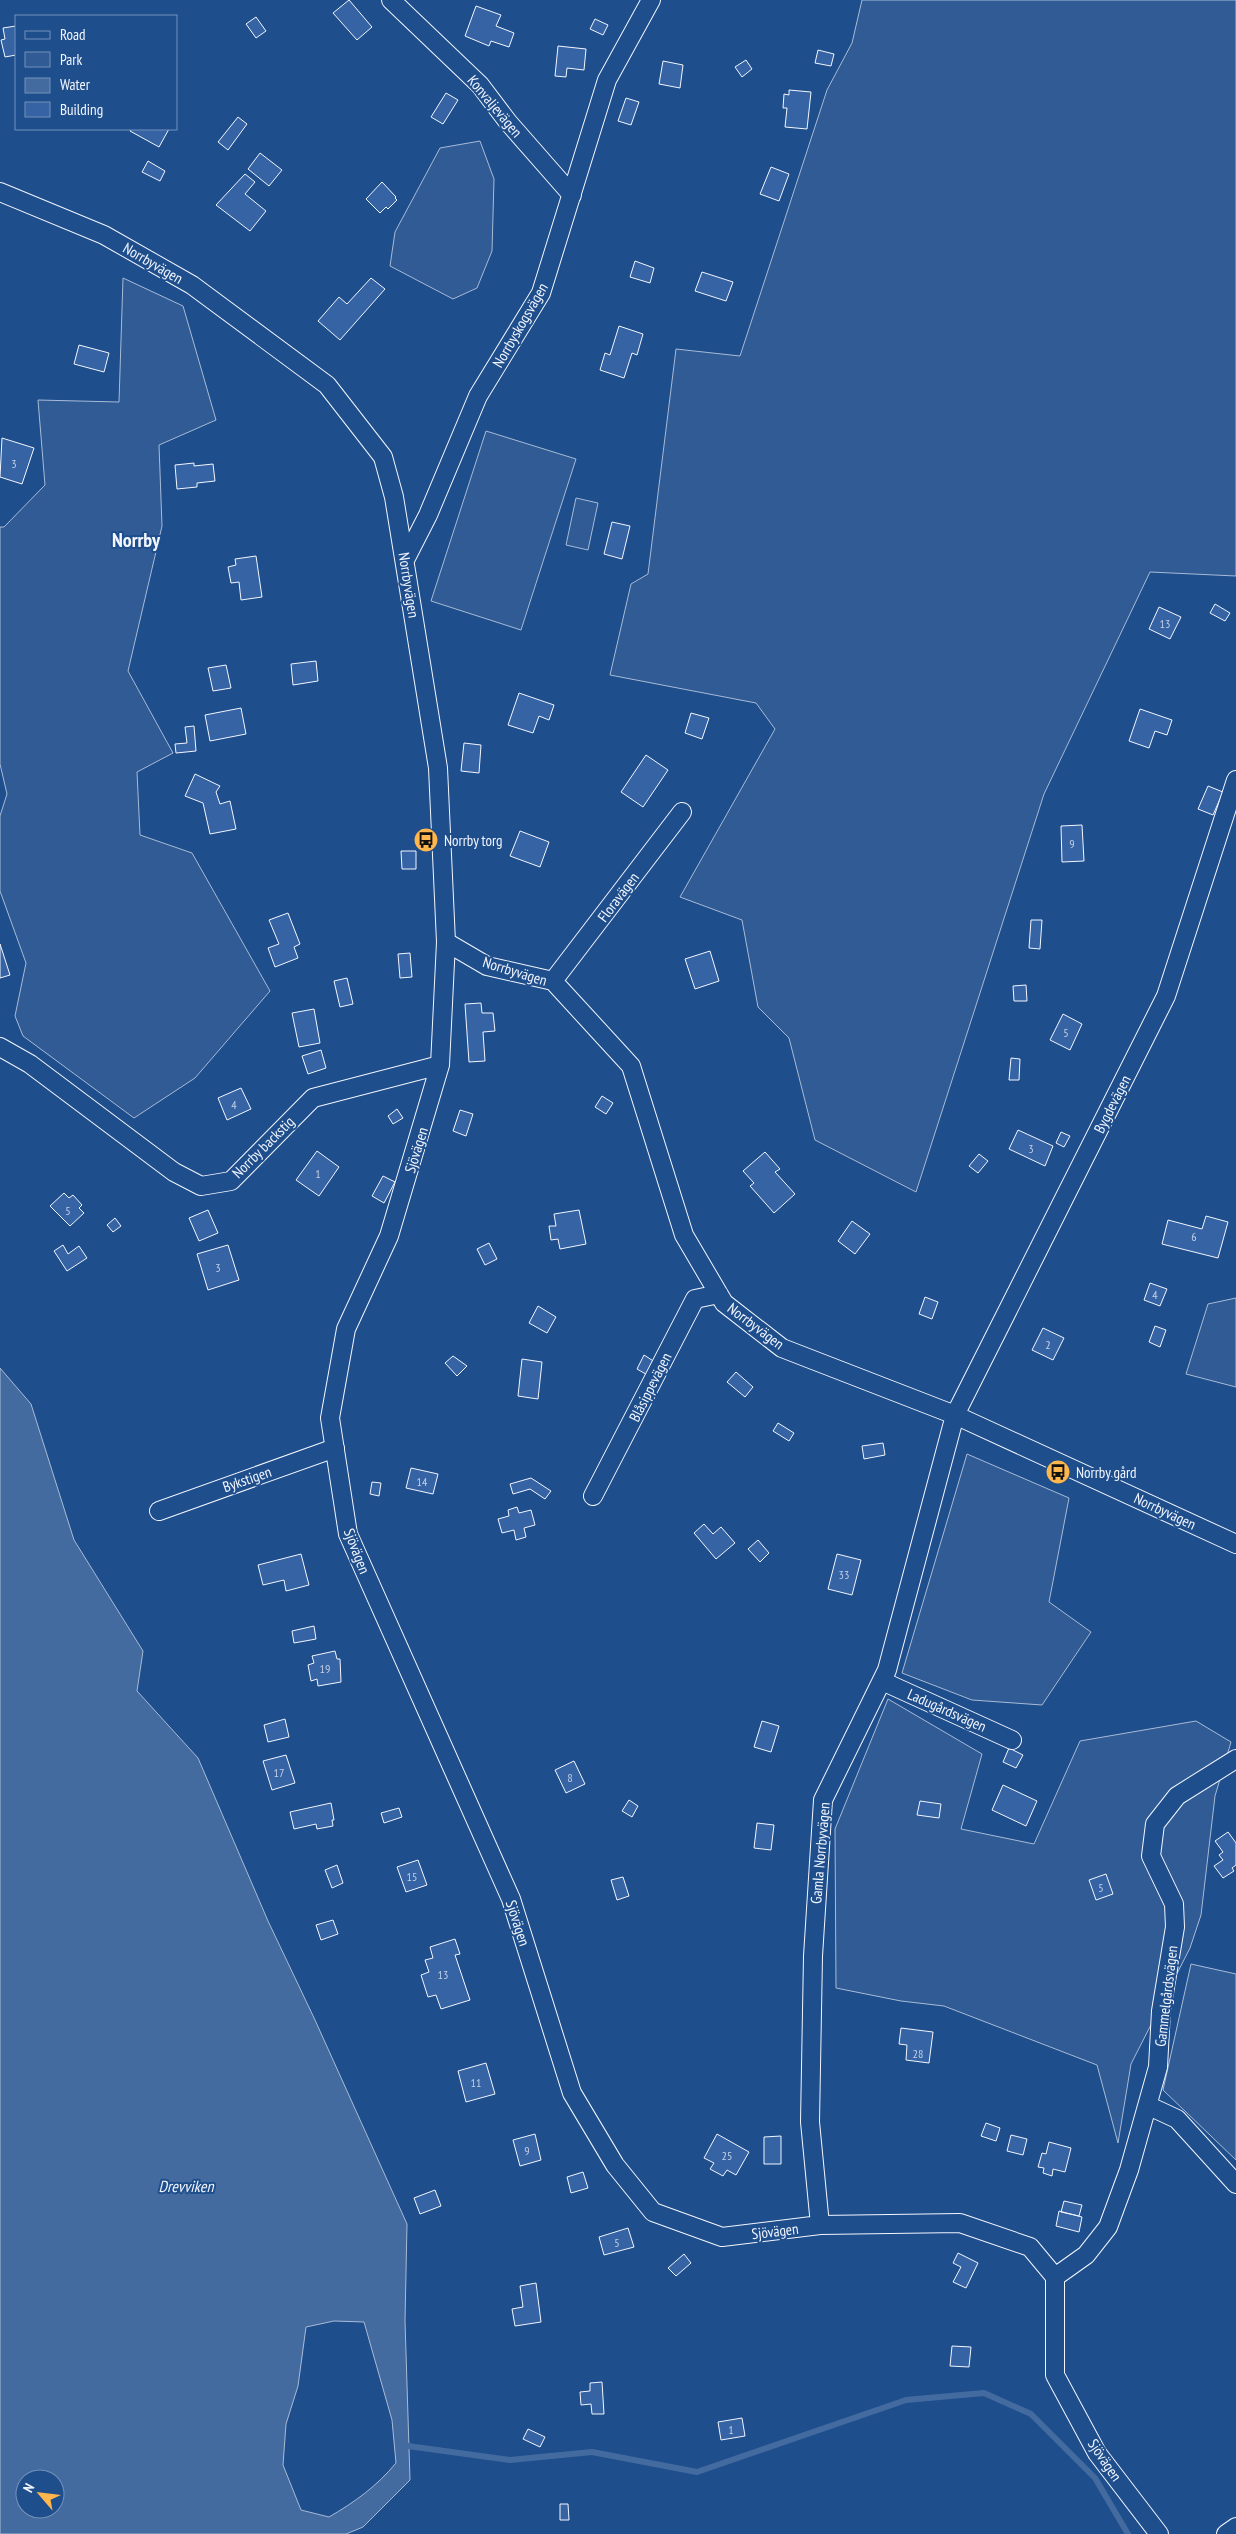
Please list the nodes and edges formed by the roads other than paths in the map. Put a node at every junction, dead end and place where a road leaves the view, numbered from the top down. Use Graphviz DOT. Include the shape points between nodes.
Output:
graph roads {
  1 [pos="391,0"];
  2 [pos="651,0"];
  3 [pos="0,192"];
  4 [pos="572,195"];
  5 [pos="405,560"];
  6 [pos="1236,780"];
  7 [pos="682,812"];
  8 [pos="446,942"];
  9 [pos="553,982"];
  10 [pos="0,1047"];
  11 [pos="440,1065"];
  12 [pos="719,1294"];
  13 [pos="955,1415"];
  14 [pos="335,1448"];
  15 [pos="593,1496"];
  16 [pos="159,1510"];
  17 [pos="1236,1544"];
  18 [pos="882,1681"];
  19 [pos="1012,1740"];
  20 [pos="1236,1759"];
  21 [pos="1149,2106"];
  22 [pos="1236,2184"];
  23 [pos="820,2225"];
  24 [pos="1055,2277"];
  25 [pos="1236,2527"];
  26 [pos="1159,2534"];
  27 [pos="1226,2534"];
  1 -- 4 [label="street, Konvaljevägen" via="480,85"];
  2 -- 4 [label="street, Norrbyskogsvägen" via="607,80"];
  3 -- 5 [label="street, Norrbyvägen" via="104,235 192,285 327,385 383,457"];
  4 -- 5 [label="street, Norrbyskogsvägen" via="541,293 478,396 428,515"];
  5 -- 8 [label="street, Norrbyvägen" via="438,768"];
  6 -- 13 [label="street, Bygdevägen" via="1166,996"];
  7 -- 9 [label="street, Floravägen"];
  8 -- 9 [label="street, Norrbyvägen" via="487,966"];
  8 -- 11 [label="street, Sjövägen"];
  9 -- 12 [label="street, Norrbyvägen" via="631,1066 684,1236"];
  10 -- 11 [label="street, Norrby backstig" via="30,1064 174,1172 201,1186 231,1181 313,1098"];
  11 -- 14 [label="street, Sjövägen" via="389,1236 346,1329 330,1418"];
  12 -- 13 [label="street, Norrbyvägen" via="724,1303 782,1348"];
  12 -- 15 [label="street, Blåsippevägen" via="695,1299"];
  13 -- 17 [label="street, Norrbyvägen"];
  13 -- 18 [label="street, Gamla Norrbyvägen"];
  14 -- 16 [label="street, Bykstigen"];
  14 -- 23 [label="street, Sjövägen" via="348,1534 510,1898 572,2092 615,2165 653,2212 722,2237"];
  18 -- 19 [label="street, Ladugårdsvägen"];
  18 -- 23 [label="street, Gamla Norrbyvägen" via="822,1800 813,1956 810,2122"];
  20 -- 21 [label="street, Gammelgårdsvägen" via="1177,1796 1155,1824 1151,1856 1174,1904 1175,1927 1161,2011 1158,2068"];
  21 -- 22 [label="street" via="1177,2119"];
  21 -- 24 [label="street, Gammelgårdsvägen" via="1130,2170 1108,2227 1086,2255"];
  23 -- 24 [label="street, Sjövägen" via="960,2223 1030,2247"];
  24 -- 26 [label="street, Sjövägen" via="1054,2375 1097,2453"];
  25 -- 27 [label="street"];
}
